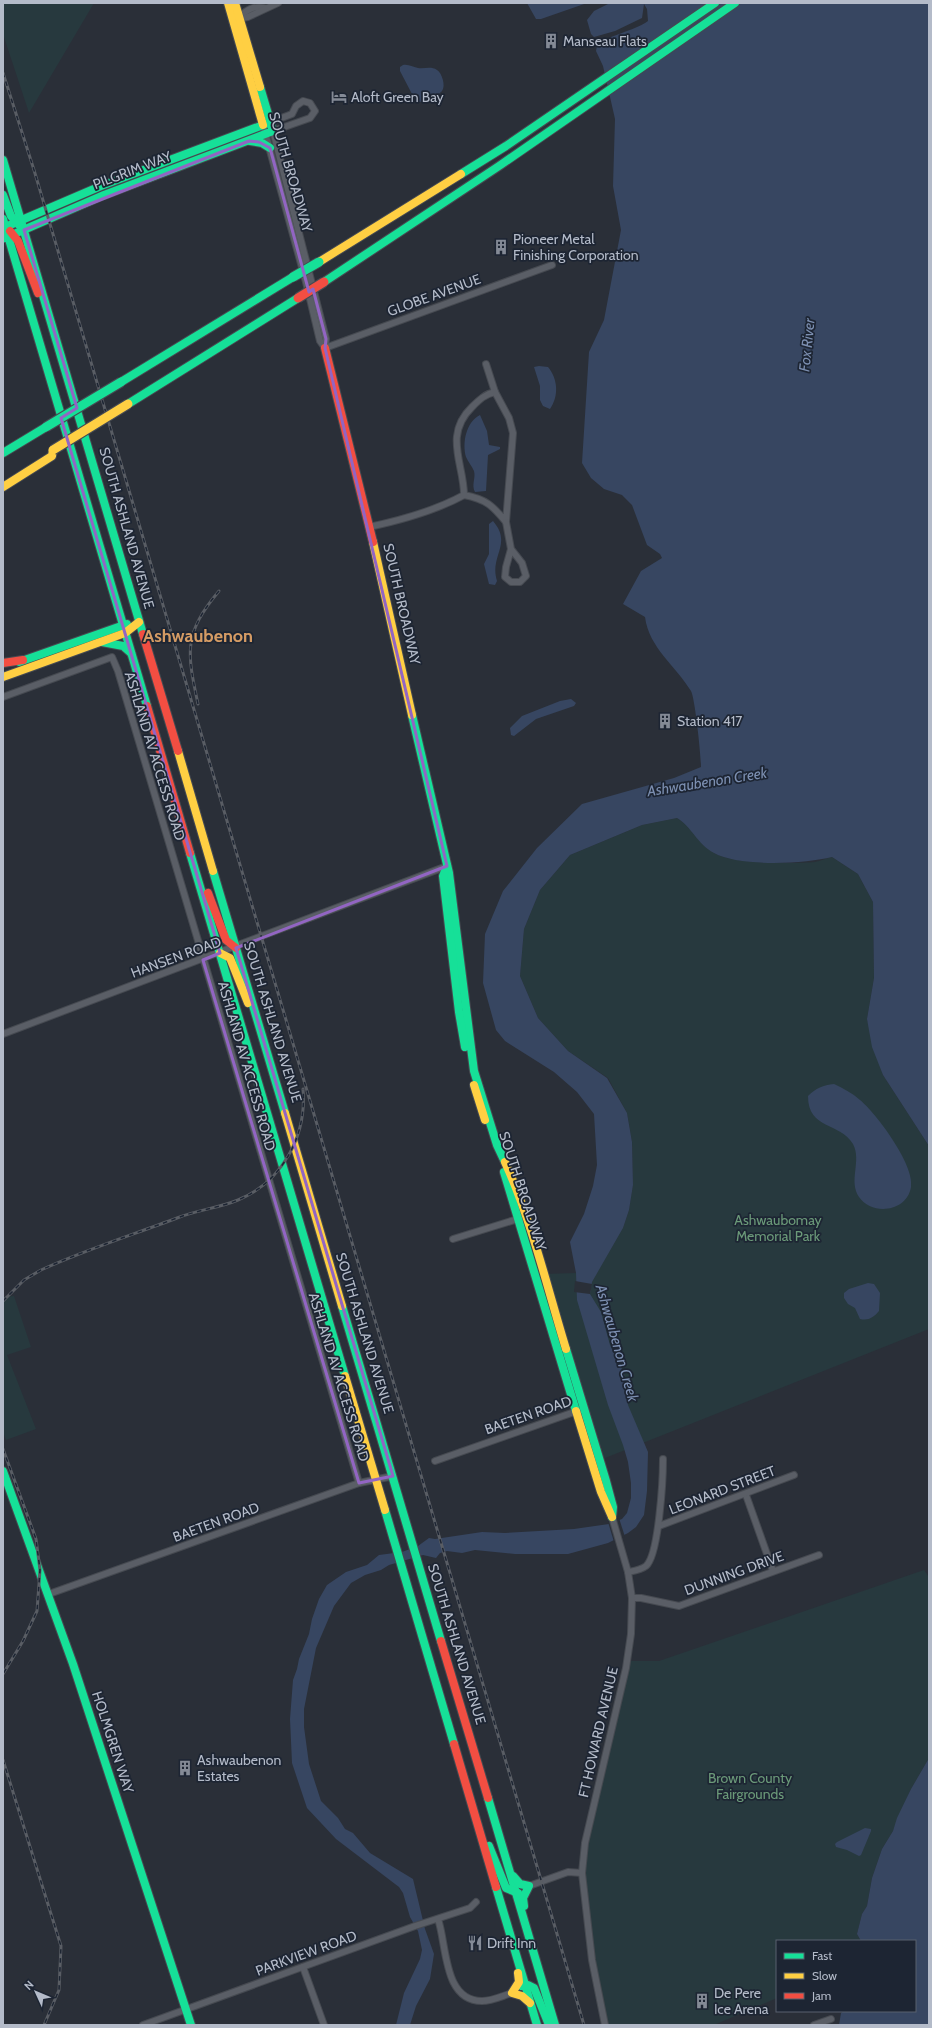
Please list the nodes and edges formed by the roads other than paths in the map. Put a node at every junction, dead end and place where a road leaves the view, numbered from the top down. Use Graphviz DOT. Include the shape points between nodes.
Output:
graph roads {
  1 [pos="228,3"];
  2 [pos="235,3"];
  3 [pos="278,3"];
  4 [pos="715,3"];
  5 [pos="735,3"];
  6 [pos="236,19"];
  7 [pos="268,128"];
  8 [pos="250,141"];
  9 [pos="270,148"];
  10 [pos="3,160"];
  11 [pos="3,195"];
  12 [pos="18,221"];
  13 [pos="4,224"];
  14 [pos="24,230"];
  15 [pos="8,237"];
  16 [pos="552,265"];
  17 [pos="49,314"];
  18 [pos="325,348"];
  19 [pos="486,364"];
  20 [pos="495,392"];
  21 [pos="26,440"];
  22 [pos="3,446"];
  23 [pos="53,450"];
  24 [pos="3,453"];
  25 [pos="3,479"];
  26 [pos="3,487"];
  27 [pos="464,495"];
  28 [pos="506,522"];
  29 [pos="370,527"];
  30 [pos="511,549"];
  31 [pos="139,622"];
  32 [pos="124,629"];
  33 [pos="102,642"];
  34 [pos="131,653"];
  35 [pos="23,660"];
  36 [pos="3,663"];
  37 [pos="3,668"];
  38 [pos="3,677"];
  39 [pos="3,697"];
  40 [pos="193,860"];
  41 [pos="447,866"];
  42 [pos="236,948"];
  43 [pos="220,953"];
  44 [pos="203,960"];
  45 [pos="258,1022"];
  46 [pos="3,1034"];
  47 [pos="522,1218"];
  48 [pos="453,1239"];
  49 [pos="580,1410"];
  50 [pos="663,1459"];
  51 [pos="436,1461"];
  52 [pos="3,1471"];
  53 [pos="794,1475"];
  54 [pos="393,1476"];
  55 [pos="376,1478"];
  56 [pos="359,1483"];
  57 [pos="746,1494"];
  58 [pos="612,1517"];
  59 [pos="659,1526"];
  60 [pos="818,1555"];
  61 [pos="773,1571"];
  62 [pos="628,1572"];
  63 [pos="48,1594"];
  64 [pos="632,1598"];
  65 [pos="480,1832"];
  66 [pos="484,1846"];
  67 [pos="509,1868"];
  68 [pos="582,1873"];
  69 [pos="523,1890"];
  70 [pos="476,1902"];
  71 [pos="438,1919"];
  72 [pos="303,1967"];
  73 [pos="526,1985"];
  74 [pos="514,1991"];
  75 [pos="530,2003"];
  76 [pos="186,2010"];
  77 [pos="831,2019"];
  78 [pos="143,2025"];
  79 [pos="191,2025"];
  80 [pos="324,2025"];
  81 [pos="537,2025"];
  82 [pos="549,2025"];
  83 [pos="555,2025"];
  84 [pos="605,2025"];
  85 [pos="814,2025"];
  1 -- 6 [label="main road, SOUTH BROADWAY"];
  2 -- 6 [label="main road, SOUTH BROADWAY"];
  3 -- 6 [label="street" via="265,8 258,6"];
  4 -- 21 [label="main road, bridge" via="452,180"];
  5 -- 23 [label="main road, bridge" via="460,193 324,282"];
  6 -- 7 [label="main road, SOUTH BROADWAY"];
  7 -- 7 [label="street" via="310,118 315,111 310,103 303,101 296,106 292,114"];
  7 -- 8 [label="main road, PILGRIM WAY"];
  7 -- 9 [label="street, SOUTH BROADWAY"];
  7 -- 12 [label="main road, PILGRIM WAY" via="101,186"];
  7 -- 18 [label="street, SOUTH BROADWAY" via="326,339"];
  8 -- 9 [label="main road" via="262,143"];
  8 -- 14 [label="main road, PILGRIM WAY" via="104,196"];
  9 -- 18 [label="street, SOUTH BROADWAY" via="320,341"];
  10 -- 12 [label="main road, SOUTH ASHLAND AVENUE"];
  11 -- 12 [label="main road"];
  12 -- 13 [label="main road, PILGRIM WAY"];
  12 -- 14 [label="main road, SOUTH ASHLAND AVENUE"];
  13 -- 15 [label="main road"];
  14 -- 15 [label="main road, PILGRIM WAY"];
  14 -- 17 [label="main road, SOUTH ASHLAND AVENUE"];
  15 -- 17 [label="main road" via="18,241 39,297"];
  15 -- 32 [label="main road"];
  16 -- 18 [label="street, GLOBE AVENUE"];
  17 -- 31 [label="main road, SOUTH ASHLAND AVENUE"];
  18 -- 29 [label="main road, SOUTH BROADWAY"];
  19 -- 20 [label="street"];
  20 -- 27 [label="street" via="478,400 469,409 459,427 456,444"];
  20 -- 28 [label="street" via="509,418 513,433"];
  21 -- 22 [label="main road"];
  21 -- 24 [label="main road"];
  23 -- 25 [label="main road"];
  23 -- 26 [label="main road" via="52,456"];
  27 -- 28 [label="street" via="480,498 494,508"];
  27 -- 29 [label="street" via="405,519"];
  28 -- 30 [label="street"];
  29 -- 41 [label="main road, SOUTH BROADWAY"];
  30 -- 30 [label="street" via="506,577 511,582 520,582 526,576 522,563"];
  31 -- 32 [label="main road"];
  31 -- 42 [label="main road, SOUTH ASHLAND AVENUE"];
  32 -- 33 [label="main road"];
  32 -- 34 [label="main road"];
  32 -- 35 [label="main road"];
  33 -- 34 [label="main road" via="123,646"];
  33 -- 38 [label="main road"];
  34 -- 40 [label="main road"];
  35 -- 36 [label="main road"];
  35 -- 37 [label="main road"];
  39 -- 44 [label="street, ASHLAND AV ACCESS ROAD" via="112,657"];
  40 -- 42 [label="main road" via="226,940"];
  40 -- 43 [label="main road"];
  41 -- 42 [label="street, HANSEN ROAD"];
  41 -- 47 [label="main road, SOUTH BROADWAY" via="443,876 464,1042 479,1107"];
  42 -- 43 [label="street, HANSEN ROAD"];
  42 -- 45 [label="main road, SOUTH ASHLAND AVENUE"];
  43 -- 44 [label="street, HANSEN ROAD"];
  43 -- 45 [label="main road" via="230,958 251,1012"];
  43 -- 55 [label="main road"];
  44 -- 46 [label="street, HANSEN ROAD"];
  44 -- 56 [label="street, ASHLAND AV ACCESS ROAD"];
  45 -- 54 [label="main road, SOUTH ASHLAND AVENUE"];
  47 -- 48 [label="street"];
  47 -- 49 [label="main road, SOUTH BROADWAY"];
  49 -- 51 [label="street, BAETEN ROAD"];
  49 -- 58 [label="main road, SOUTH BROADWAY" via="601,1492"];
  50 -- 59 [label="street"];
  52 -- 63 [label="main road, HOLMGREN WAY"];
  53 -- 57 [label="street, LEONARD STREET"];
  54 -- 55 [label="street, BAETEN ROAD"];
  54 -- 67 [label="main road, SOUTH ASHLAND AVENUE"];
  55 -- 56 [label="street, BAETEN ROAD"];
  55 -- 65 [label="main road"];
  56 -- 63 [label="street, BAETEN ROAD"];
  57 -- 59 [label="street, LEONARD STREET"];
  57 -- 61 [label="street"];
  58 -- 62 [label="street, SOUTH BROADWAY"];
  59 -- 62 [label="street" via="646,1566"];
  60 -- 61 [label="street, DUNNING DRIVE"];
  61 -- 64 [label="street, DUNNING DRIVE" via="679,1606"];
  62 -- 64 [label="street, FT HOWARD AVENUE"];
  63 -- 76 [label="main road, HOLMGREN WAY"];
  64 -- 68 [label="street, FT HOWARD AVENUE" via="631,1634 626,1668 588,1830"];
  65 -- 66 [label="main road"];
  65 -- 69 [label="main road" via="487,1840 505,1886 508,1890"];
  66 -- 73 [label="main road"];
  66 -- 74 [label="main road" via="486,1865 519,1977"];
  67 -- 69 [label="main road, SOUTH ASHLAND AVENUE"];
  67 -- 69 [label="main road"];
  68 -- 69 [label="street" via="568,1872"];
  68 -- 84 [label="street, FT HOWARD AVENUE" via="592,1960"];
  69 -- 83 [label="main road, SOUTH ASHLAND AVENUE"];
  70 -- 71 [label="street, PARKVIEW ROAD" via="470,1908"];
  71 -- 72 [label="street, PARKVIEW ROAD"];
  71 -- 74 [label="street" via="450,1976 458,1990 469,1998 481,2001"];
  72 -- 76 [label="street, PARKVIEW ROAD"];
  72 -- 80 [label="street"];
  73 -- 74 [label="main road"];
  73 -- 75 [label="main road"];
  73 -- 82 [label="main road" via="534,1988"];
  74 -- 75 [label="main road"];
  75 -- 81 [label="main road"];
  76 -- 78 [label="street, PARKVIEW ROAD"];
  76 -- 79 [label="main road, HOLMGREN WAY"];
  77 -- 85 [label="street"];
}
